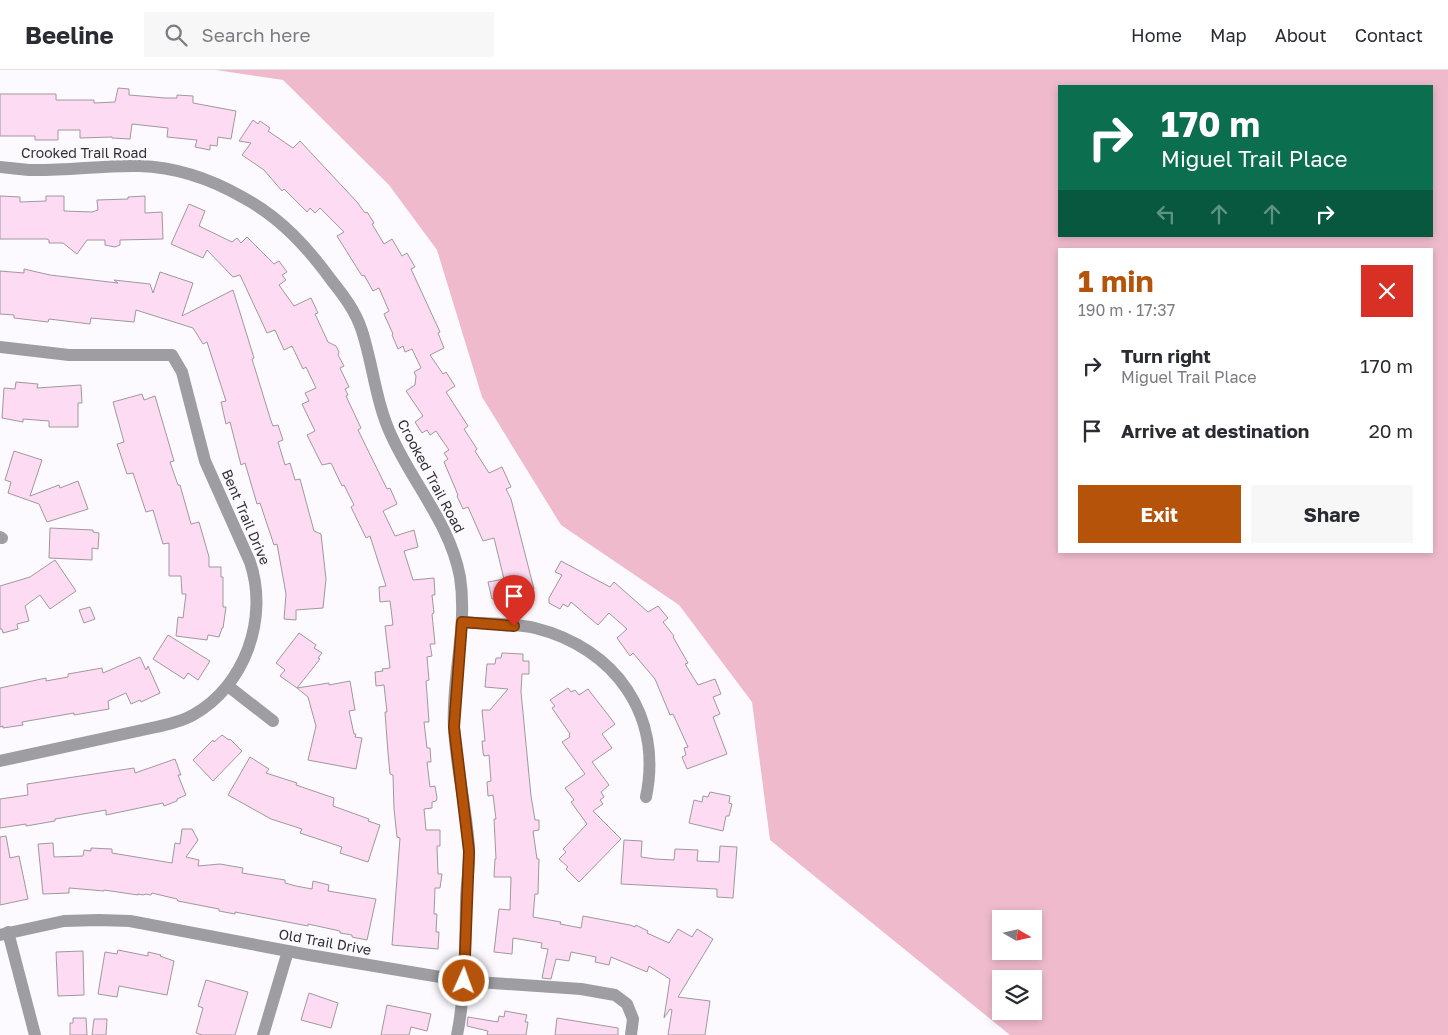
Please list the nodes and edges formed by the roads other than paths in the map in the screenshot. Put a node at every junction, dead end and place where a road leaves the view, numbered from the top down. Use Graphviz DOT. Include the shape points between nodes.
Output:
graph roads {
  1 [pos="0,167"];
  2 [pos="0,348"];
  3 [pos="462,622"];
  4 [pos="228,686"];
  5 [pos="272,721"];
  6 [pos="0,761"];
  7 [pos="646,797"];
  8 [pos="4,934"];
  9 [pos="288,951"];
  10 [pos="464,981"];
  11 [pos="35,1035"];
  12 [pos="263,1035"];
  13 [pos="457,1035"];
  14 [pos="631,1035"];
  1 -- 3 [label="street, Crooked Trail Road" via="30,170 142,166 175,171 232,191 267,212 296,236 347,300 361,326 386,424 452,548 460,578"];
  2 -- 4 [label="street, Bent Trail Drive" via="69,355 172,355 182,372 206,461 250,562 257,587 257,612 248,650"];
  3 -- 7 [label="street" via="532,627 578,645 604,664 634,700 647,731 650,779"];
  3 -- 10 [label="street, Crooked Trail Road" via="454,727 469,851"];
  4 -- 5 [label="street"];
  4 -- 6 [label="street, Bent Trail Drive" via="206,706 180,721"];
  8 -- 9 [label="street, Old Trail Drive" via="64,921 130,921"];
  8 -- 11 [label="street"];
  9 -- 10 [label="street, Old Trail Drive"];
  9 -- 12 [label="street"];
  10 -- 13 [label="street, Crooked Trail Road"];
  10 -- 14 [label="street, Old Trail Drive" via="574,988 616,995 627,1004 633,1019"];
}
